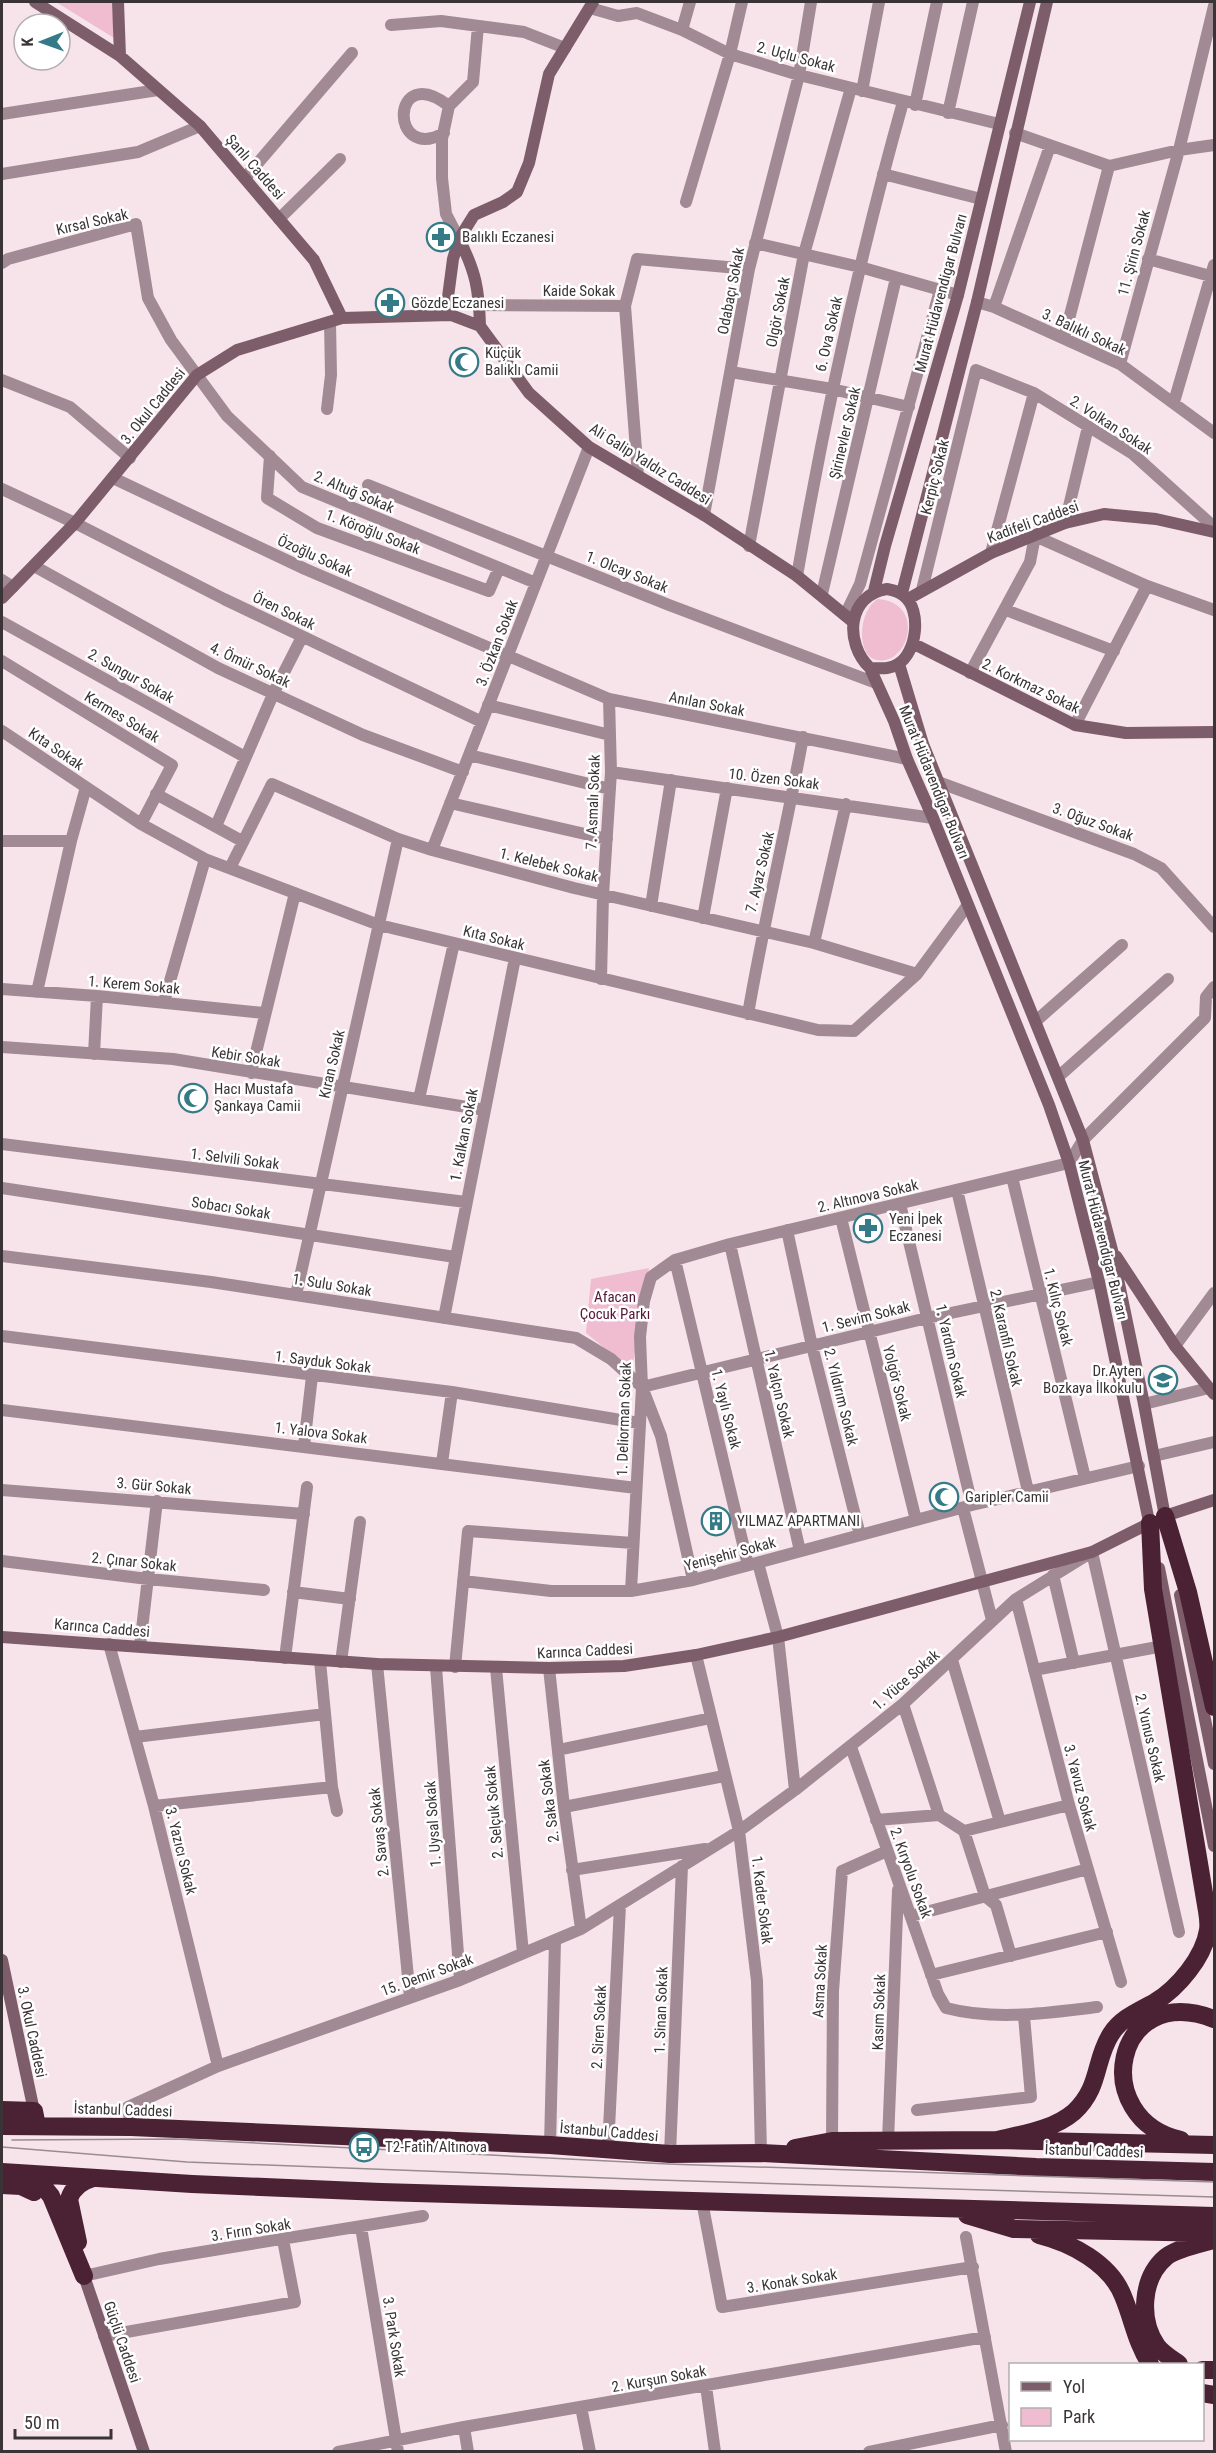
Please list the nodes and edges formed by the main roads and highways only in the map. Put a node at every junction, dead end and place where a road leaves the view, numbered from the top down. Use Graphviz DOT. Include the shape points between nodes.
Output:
graph roads {
  1 [pos="36,2"];
  2 [pos="117,2"];
  3 [pos="1030,2"];
  4 [pos="1047,2"];
  5 [pos="592,5"];
  6 [pos="120,56"];
  7 [pos="459,239"];
  8 [pos="451,315"];
  9 [pos="336,320"];
  10 [pos="480,326"];
  11 [pos="1215,532"];
  12 [pos="874,591"];
  13 [pos="905,596"];
  14 [pos="2,598"];
  15 [pos="849,618"];
  16 [pos="914,644"];
  17 [pos="899,664"];
  18 [pos="870,668"];
  19 [pos="1215,732"];
  20 [pos="1112,1250"];
  21 [pos="1212,1391"];
  22 [pos="1215,1500"];
  23 [pos="1157,1519"];
  24 [pos="2,1636"];
  25 [pos="1215,1707"];
  26 [pos="1215,1764"];
  27 [pos="1215,1846"];
  28 [pos="2,1960"];
  29 [pos="1215,2019"];
  30 [pos="2,2110"];
  31 [pos="31,2121"];
  32 [pos="2,2126"];
  33 [pos="997,2140"];
  34 [pos="1209,2145"];
  35 [pos="761,2153"];
  36 [pos="1215,2172"];
  37 [pos="9,2173"];
  38 [pos="93,2178"];
  39 [pos="2,2185"];
  40 [pos="943,2208"];
  41 [pos="59,2216"];
  42 [pos="1215,2216"];
  43 [pos="1014,2229"];
  44 [pos="1215,2233"];
  45 [pos="1215,2240"];
  46 [pos="84,2276"];
  47 [pos="1149,2363"];
  48 [pos="1178,2363"];
  49 [pos="144,2451"];
  1 -- 6 [label="main road, Şanlı Caddesi"];
  2 -- 6 [label="main road"];
  3 -- 12 [label="main road, Murat Hüdavendigar Bulvarı" via="958,295"];
  4 -- 13 [label="main road"];
  5 -- 7 [label="main road" via="549,74 529,163 517,192 474,215"];
  6 -- 9 [label="main road, Şanlı Caddesi" via="200,126 314,260"];
  7 -- 8 [label="main road" via="448,297"];
  7 -- 10 [label="main road" via="474,267"];
  8 -- 9 [label="main road, 3. Okul Caddesi"];
  8 -- 10 [label="main road"];
  9 -- 14 [label="main road, 3. Okul Caddesi" via="237,350 197,375 75,523"];
  10 -- 15 [label="main road, Ali Galip Yaldız Caddesi" via="529,393 589,447 797,576"];
  11 -- 13 [label="main road, Kadifeli Caddesi" via="1156,519 1104,514 1065,523 991,553"];
  12 -- 13 [label="main road" via="887,589"];
  12 -- 15 [label="main road"];
  13 -- 16 [label="main road" via="914,616"];
  15 -- 18 [label="main road" via="855,645"];
  16 -- 17 [label="main road"];
  16 -- 19 [label="main road, 2. Korkmaz Sokak" via="1075,725 1126,734"];
  17 -- 18 [label="main road" via="886,669"];
  17 -- 20 [label="main road, Murat Hüdavendigar Bulvarı" via="922,744 1083,1140"];
  18 -- 23 [label="main road, Murat Hüdavendigar Bulvarı" via="1049,1105 1069,1163 1139,1466"];
  20 -- 21 [label="main road" via="1175,1346"];
  20 -- 23 [label="main road, Murat Hüdavendigar Bulvarı" via="1154,1456"];
  22 -- 23 [label="main road, Karınca Caddesi"];
  23 -- 24 [label="main road, Karınca Caddesi" via="1092,1551 778,1637 624,1666 496,1668 377,1664"];
  23 -- 25 [label="highway" via="1188,1592"];
  23 -- 26 [label="main road, Murat Hüdavendigar Bulvarı"];
  23 -- 27 [label="main road, Murat Hüdavendigar Bulvarı"];
  23 -- 33 [label="highway" via="1153,1589 1208,1911 1208,1930 1199,1954 1182,1978 1155,2002 1132,2012 1111,2034 1092,2090 1073,2112 1053,2124"];
  28 -- 31 [label="main road, 3. Okul Caddesi"];
  29 -- 34 [label="highway" via="1196,2012 1168,2012 1142,2024 1124,2052 1122,2076 1128,2100 1154,2129"];
  30 -- 31 [label="highway"];
  31 -- 32 [label="highway, İstanbul Caddesi"];
  31 -- 35 [label="highway, İstanbul Caddesi" via="670,2154"];
  33 -- 34 [label="highway"];
  33 -- 35 [label="highway" via="832,2141"];
  35 -- 36 [label="highway, İstanbul Caddesi"];
  37 -- 38 [label="highway"];
  37 -- 41 [label="highway" via="38,2180 51,2196"];
  38 -- 40 [label="highway" via="381,2192"];
  38 -- 46 [label="highway" via="80,2184 69,2199"];
  39 -- 41 [label="highway" via="30,2189"];
  40 -- 42 [label="highway"];
  40 -- 43 [label="highway"];
  41 -- 46 [label="highway"];
  43 -- 44 [label="highway"];
  43 -- 47 [label="highway" via="1084,2252 1108,2273 1123,2293 1140,2349"];
  45 -- 48 [label="highway" via="1168,2256 1154,2271 1146,2291 1146,2319 1158,2347"];
  46 -- 49 [label="main road, Güçlü Caddesi"];
}
